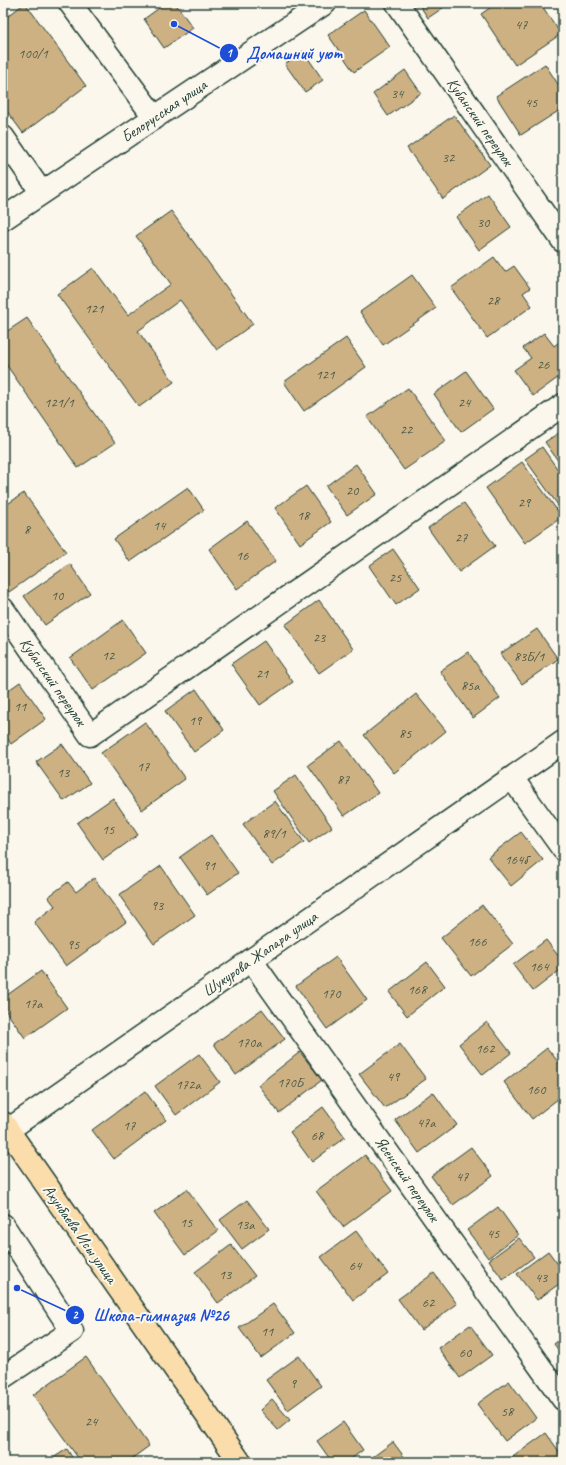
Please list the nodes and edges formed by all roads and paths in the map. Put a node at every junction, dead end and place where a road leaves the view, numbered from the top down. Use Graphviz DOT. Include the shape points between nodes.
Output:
graph roads {
  1 [pos="70,3"];
  2 [pos="325,3"];
  3 [pos="397,3"];
  4 [pos="155,118"];
  5 [pos="3,137"];
  6 [pos="42,193"];
  7 [pos="3,219"];
  8 [pos="563,241"];
  9 [pos="563,405"];
  10 [pos="3,609"];
  11 [pos="563,742"];
  12 [pos="512,778"];
  13 [pos="563,849"];
  14 [pos="251,960"];
  15 [pos="5,1127"];
  16 [pos="3,1225"];
  17 [pos="3,1377"];
  18 [pos="563,1399"];
  19 [pos="240,1462"];
  1 -- 4 [label="street"];
  2 -- 4 [label="street, Белорусская улица"];
  3 -- 8 [label="street, Кубанский переулок"];
  4 -- 6 [label="street, Белорусская улица"];
  5 -- 6 [label="street"];
  6 -- 7 [label="street, Белорусская улица"];
  9 -- 10 [label="street, Кубанский переулок" via="90,735"];
  11 -- 12 [label="street, Шукурова Жапара улица"];
  12 -- 13 [label="street"];
  12 -- 14 [label="street, Шукурова Жапара улица"];
  14 -- 15 [label="street, Шукурова Жапара улица"];
  14 -- 18 [label="street, Ясенский переулок"];
  15 -- 19 [label="main road, Ахунбаева Исы улица"];
  16 -- 17 [label="street" via="72,1331"];
}
